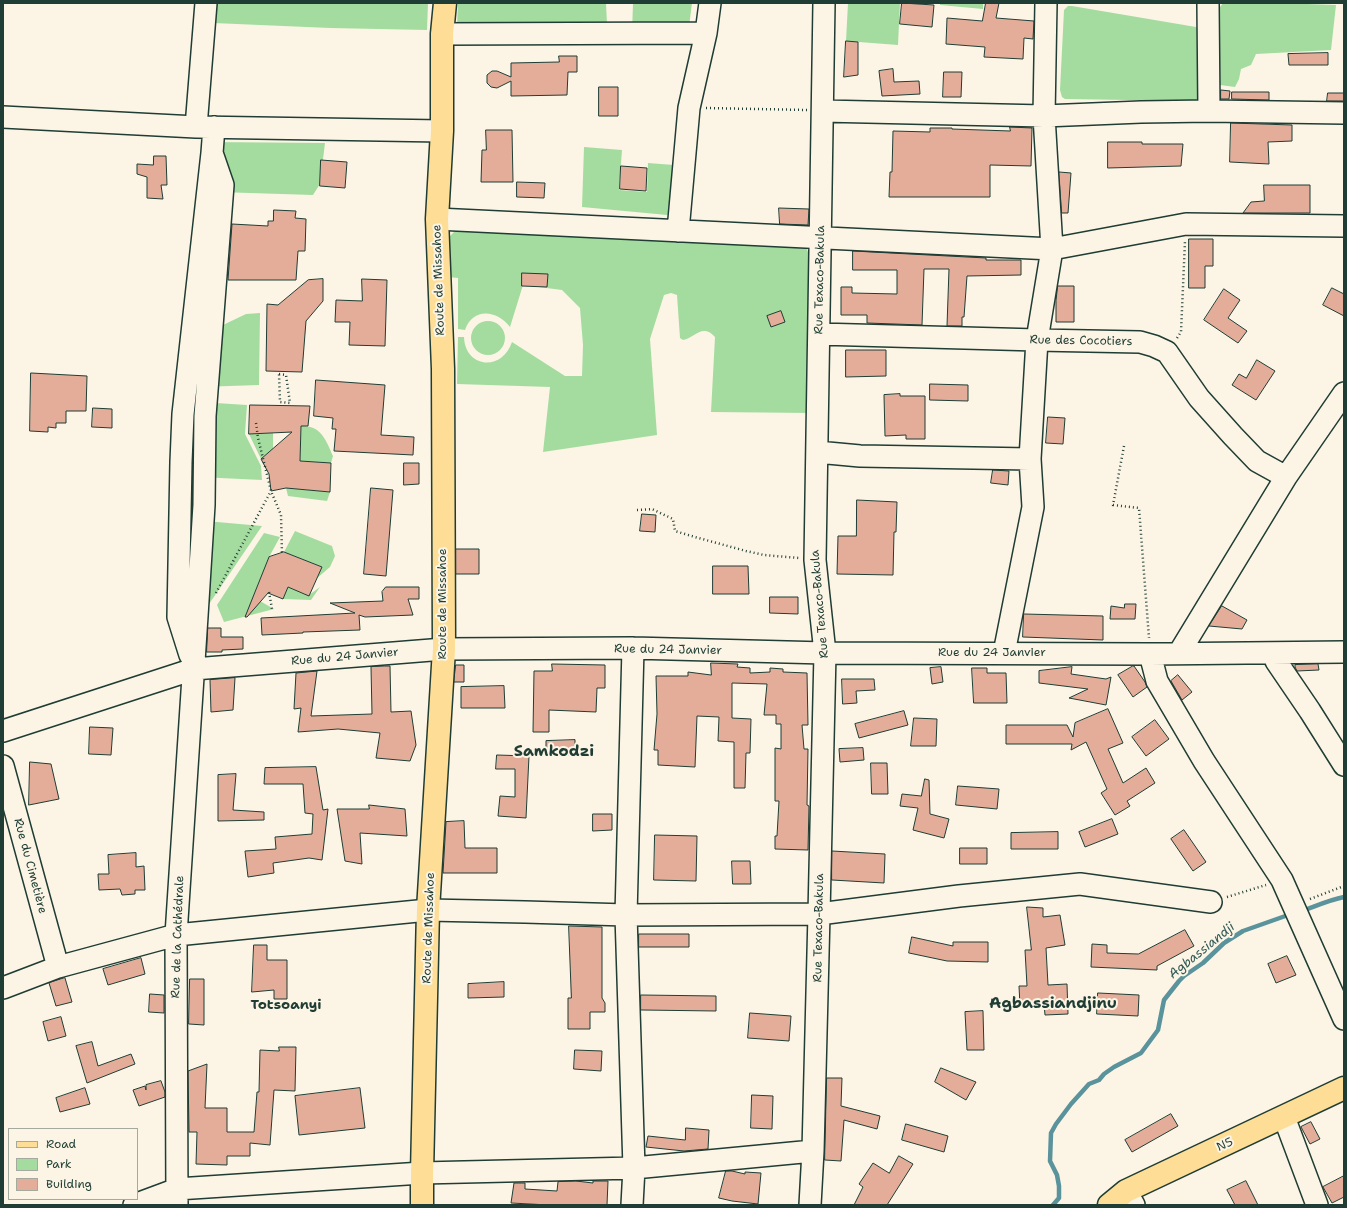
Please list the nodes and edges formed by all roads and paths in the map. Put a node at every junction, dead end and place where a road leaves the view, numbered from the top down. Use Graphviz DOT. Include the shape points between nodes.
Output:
graph roads {
  1 [pos="206,3"];
  2 [pos="445,3"];
  3 [pos="710,3"];
  4 [pos="824,3"];
  5 [pos="1046,3"];
  6 [pos="1208,3"];
  7 [pos="706,33"];
  8 [pos="442,34"];
  9 [pos="689,108"];
  10 [pos="823,111"];
  11 [pos="1209,111"];
  12 [pos="1344,113"];
  13 [pos="1044,116"];
  14 [pos="3,117"];
  15 [pos="204,127"];
  16 [pos="442,131"];
  17 [pos="437,219"];
  18 [pos="1186,224"];
  19 [pos="1344,226"];
  20 [pos="678,231"];
  21 [pos="820,238"];
  22 [pos="1052,249"];
  23 [pos="819,334"];
  24 [pos="1037,340"];
  25 [pos="1167,352"];
  26 [pos="1342,398"];
  27 [pos="280,402"];
  28 [pos="256,422"];
  29 [pos="1124,446"];
  30 [pos="817,452"];
  31 [pos="1030,459"];
  32 [pos="1286,477"];
  33 [pos="271,491"];
  34 [pos="637,510"];
  35 [pos="282,553"];
  36 [pos="815,560"];
  37 [pos="269,592"];
  38 [pos="214,599"];
  39 [pos="272,609"];
  40 [pos="633,648"];
  41 [pos="444,649"];
  42 [pos="1344,652"];
  43 [pos="825,653"];
  44 [pos="1004,653"];
  45 [pos="1180,653"];
  46 [pos="1276,653"];
  47 [pos="1150,654"];
  48 [pos="194,669"];
  49 [pos="3,730"];
  50 [pos="1344,765"];
  51 [pos="3,766"];
  52 [pos="1282,880"];
  53 [pos="1344,886"];
  54 [pos="1211,902"];
  55 [pos="1294,906"];
  56 [pos="428,910"];
  57 [pos="820,914"];
  58 [pos="626,915"];
  59 [pos="176,935"];
  60 [pos="58,967"];
  61 [pos="3,988"];
  62 [pos="1344,1020"];
  63 [pos="1344,1088"];
  64 [pos="1284,1117"];
  65 [pos="813,1150"];
  66 [pos="634,1168"];
  67 [pos="422,1173"];
  68 [pos="177,1197"];
  69 [pos="1130,1198"];
  70 [pos="134,1205"];
  71 [pos="422,1205"];
  72 [pos="632,1205"];
  73 [pos="810,1205"];
  74 [pos="1109,1205"];
  75 [pos="1317,1205"];
  1 -- 15 [label="street"];
  2 -- 8 [label="main road, Route de Missahoe"];
  3 -- 7 [label="street"];
  4 -- 10 [label="street, Rue Texaco-Bakula"];
  5 -- 13 [label="street"];
  6 -- 11 [label="street"];
  7 -- 8 [label="street"];
  7 -- 9 [label="street"];
  8 -- 16 [label="main road, Route de Missahoe"];
  9 -- 10 [label="path"];
  9 -- 20 [label="street"];
  10 -- 13 [label="street"];
  10 -- 21 [label="street, Rue Texaco-Bakula"];
  11 -- 12 [label="street"];
  11 -- 13 [label="street"];
  13 -- 22 [label="street"];
  14 -- 15 [label="street"];
  15 -- 16 [label="street"];
  15 -- 48 [label="street" via="212,153 183,414 181,462 188,617"];
  16 -- 17 [label="main road, Route de Missahoe"];
  17 -- 20 [label="street"];
  17 -- 41 [label="main road, Route de Missahoe" via="442,369"];
  18 -- 19 [label="street"];
  18 -- 22 [label="street"];
  18 -- 25 [label="path" via="1181,332"];
  20 -- 21 [label="street"];
  21 -- 22 [label="street"];
  21 -- 23 [label="street, Rue Texaco-Bakula"];
  22 -- 24 [label="street"];
  23 -- 24 [label="street, Rue des Cocotiers"];
  23 -- 30 [label="street, Rue Texaco-Bakula"];
  24 -- 25 [label="street, Rue des Cocotiers" via="1140,342"];
  24 -- 31 [label="street"];
  25 -- 32 [label="street" via="1199,398 1233,436 1257,461"];
  26 -- 32 [label="street"];
  27 -- 27 [label="path" via="279,374 286,375 290,403"];
  28 -- 33 [label="path"];
  29 -- 47 [label="path" via="1113,505 1139,508"];
  30 -- 31 [label="street" via="860,456"];
  30 -- 36 [label="street, Rue Texaco-Bakula"];
  31 -- 44 [label="street" via="1033,506"];
  32 -- 45 [label="street"];
  33 -- 35 [label="path" via="281,514"];
  33 -- 38 [label="path"];
  34 -- 36 [label="path" via="652,509 673,519 675,531 695,537 764,555"];
  36 -- 43 [label="street, Rue Texaco-Bakula"];
  37 -- 39 [label="path"];
  40 -- 41 [label="street, Rue du 24 Janvier"];
  40 -- 43 [label="street, Rue du 24 Janvier"];
  40 -- 58 [label="street"];
  41 -- 48 [label="street, Rue du 24 Janvier"];
  41 -- 56 [label="main road, Route de Missahoe"];
  42 -- 46 [label="street, Rue du 24 Janvier"];
  43 -- 44 [label="street, Rue du 24 Janvier"];
  43 -- 57 [label="street, Rue Texaco-Bakula"];
  44 -- 47 [label="street, Rue du 24 Janvier"];
  45 -- 46 [label="street, Rue du 24 Janvier"];
  45 -- 47 [label="street, Rue du 24 Janvier"];
  46 -- 50 [label="street" via="1276,661"];
  47 -- 52 [label="street" via="1157,681 1204,761"];
  48 -- 49 [label="street, Rue du 24 Janvier"];
  48 -- 59 [label="street, Rue de la Cathédrale"];
  51 -- 60 [label="street, Rue du Cimetière"];
  52 -- 54 [label="path"];
  52 -- 55 [label="street"];
  53 -- 55 [label="path"];
  54 -- 57 [label="street" via="1080,884"];
  55 -- 62 [label="street"];
  56 -- 58 [label="street"];
  56 -- 59 [label="street"];
  56 -- 67 [label="main road, Route de Missahoe"];
  57 -- 58 [label="street"];
  57 -- 65 [label="street, Rue Texaco-Bakula"];
  58 -- 66 [label="street"];
  59 -- 60 [label="street"];
  59 -- 68 [label="street, Rue de la Cathédrale"];
  60 -- 61 [label="street"];
  63 -- 64 [label="main road, N5 / N5"];
  64 -- 69 [label="main road, N5 / N5"];
  64 -- 75 [label="street"];
  65 -- 66 [label="street"];
  65 -- 73 [label="street, Rue Texaco-Bakula"];
  66 -- 67 [label="street"];
  66 -- 72 [label="street"];
  67 -- 68 [label="street"];
  67 -- 71 [label="main road, Route de Missahoe"];
  68 -- 70 [label="street"];
  69 -- 74 [label="main road, N5 / N5"];
}
